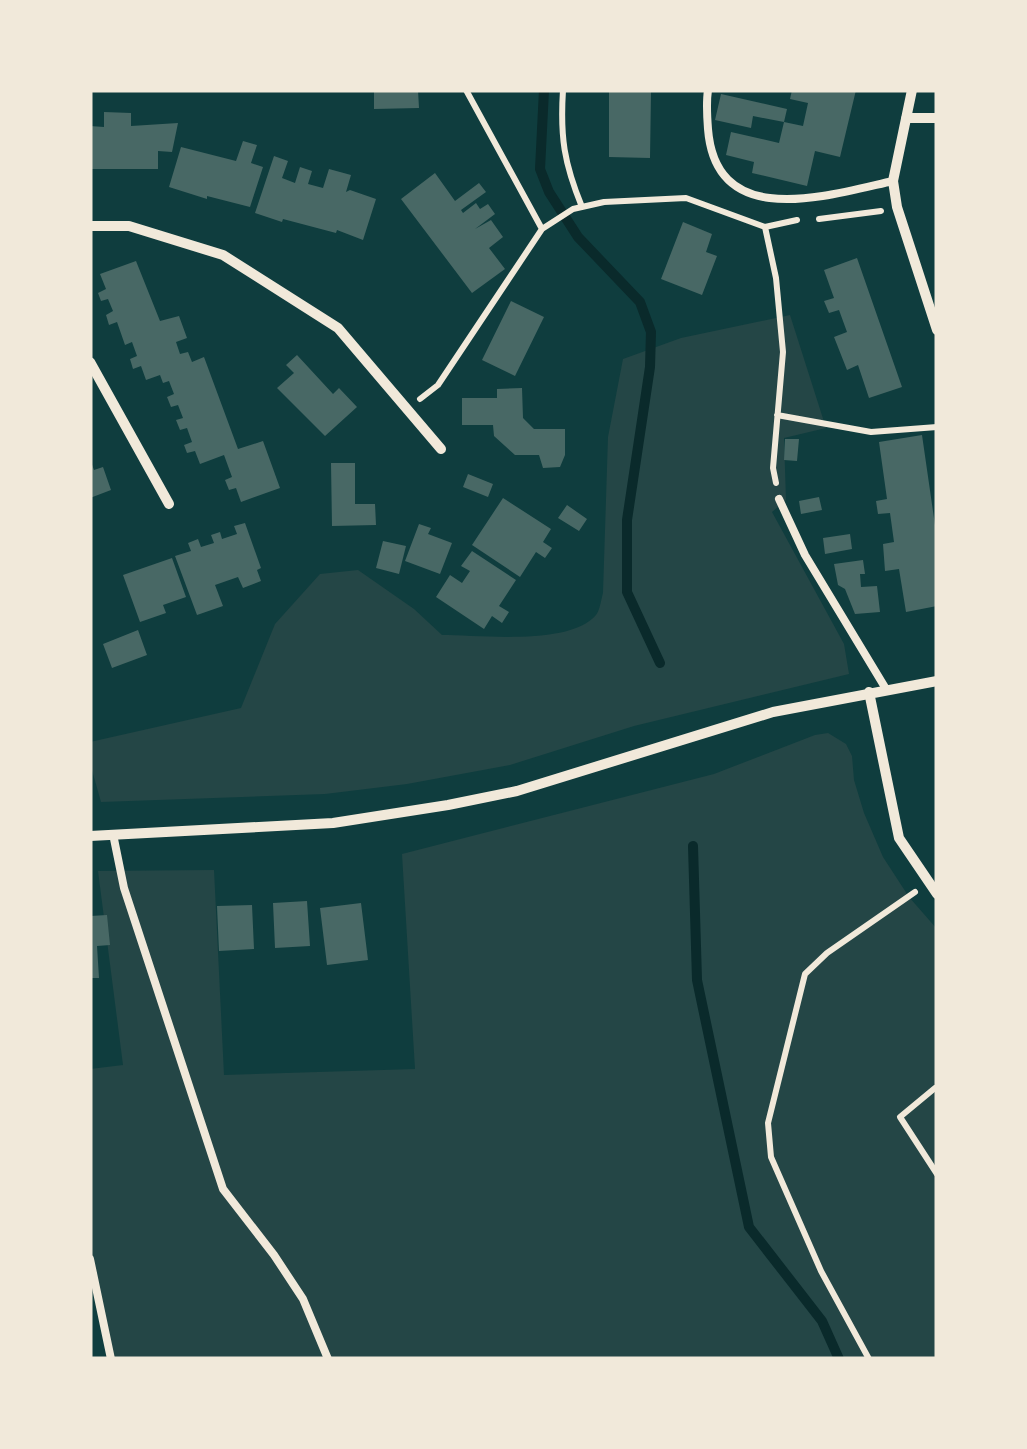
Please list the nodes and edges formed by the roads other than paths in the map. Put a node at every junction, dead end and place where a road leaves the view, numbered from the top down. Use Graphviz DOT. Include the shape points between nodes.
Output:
graph roads {
  1 [pos="708,90"];
  2 [pos="912,90"];
  3 [pos="906,118"];
  4 [pos="937,118"];
  5 [pos="893,181"];
  6 [pos="90,226"];
  7 [pos="937,330"];
  8 [pos="90,362"];
  9 [pos="441,449"];
  10 [pos="778,499"];
  11 [pos="169,504"];
  12 [pos="937,681"];
  13 [pos="886,689"];
  14 [pos="869,692"];
  15 [pos="113,834"];
  16 [pos="90,836"];
  17 [pos="937,894"];
  18 [pos="90,1259"];
  19 [pos="111,1359"];
  20 [pos="328,1359"];
  1 -- 5 [label="lane" via="710,156 728,185 770,199 810,199"];
  2 -- 3 [label="street"];
  3 -- 4 [label="street"];
  3 -- 5 [label="street"];
  5 -- 7 [label="street"];
  6 -- 9 [label="street" via="129,226 223,255 338,328"];
  8 -- 11 [label="street"];
  10 -- 13 [label="lane"];
  12 -- 13 [label="street"];
  13 -- 14 [label="street"];
  14 -- 15 [label="street" via="773,712 516,792 448,805 333,823"];
  14 -- 17 [label="street" via="899,838"];
  15 -- 16 [label="street"];
  15 -- 20 [label="lane" via="124,888 217,1175 303,1299"];
  18 -- 19 [label="lane"];
}
